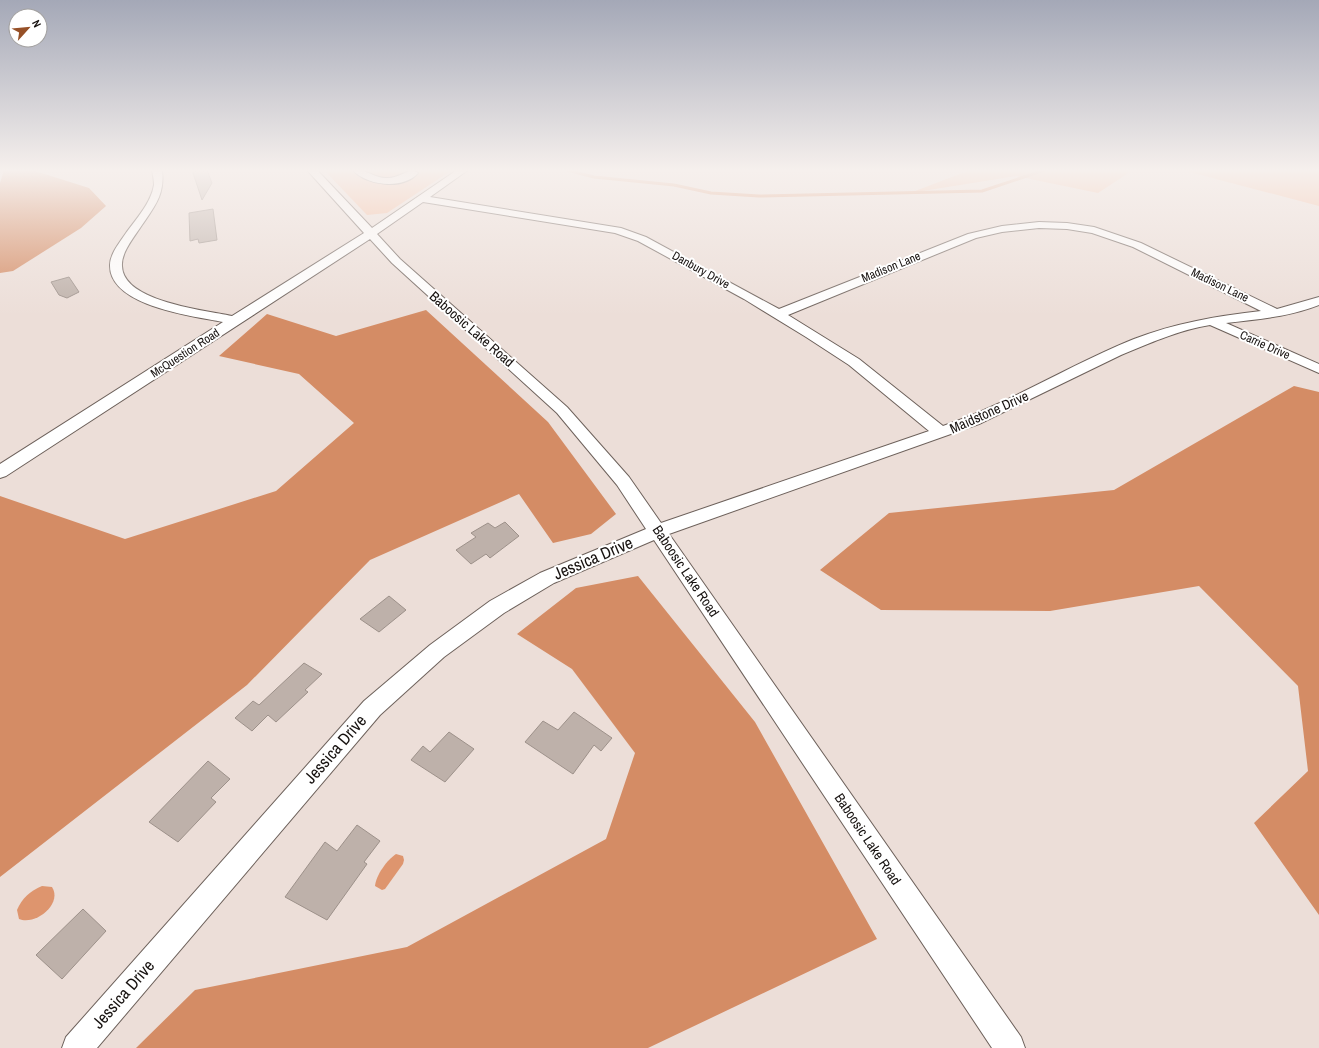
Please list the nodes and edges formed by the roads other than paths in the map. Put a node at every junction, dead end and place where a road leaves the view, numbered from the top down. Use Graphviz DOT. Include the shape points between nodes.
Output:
graph roads {
  1 [pos="140,219"];
  2 [pos="356,219"];
  3 [pos="392,219"];
  4 [pos="547,219"];
  5 [pos="370,234"];
  6 [pos="1319,301"];
  7 [pos="1276,313"];
  8 [pos="778,314"];
  9 [pos="234,320"];
  10 [pos="1211,321"];
  11 [pos="1319,369"];
  12 [pos="941,433"];
  13 [pos="0,472"];
  14 [pos="659,531"];
  15 [pos="77,1048"];
  16 [pos="1010,1048"];
  1 -- 9 [label="street" via="116,260 114,271 119,282 145,299"];
  2 -- 5 [label="street, Baboosic Lake Road"];
  3 -- 5 [label="street"];
  4 -- 8 [label="street, Danbury Drive" via="617,230 642,239"];
  5 -- 9 [label="street, McQuestion Road"];
  5 -- 14 [label="street, Baboosic Lake Road" via="414,279 562,410 618,475"];
  6 -- 7 [label="street, Maidstone Drive"];
  7 -- 8 [label="street, Madison Lane" via="1137,245 1080,227 1039,225 1002,229 972,236"];
  7 -- 10 [label="street, Maidstone Drive"];
  8 -- 12 [label="street, Danbury Drive" via="854,362"];
  9 -- 13 [label="street, McQuestion Road"];
  10 -- 11 [label="street, Carrie Drive"];
  10 -- 12 [label="street, Maidstone Drive" via="1144,340 1067,375 1014,404"];
  12 -- 14 [label="street, Maidstone Drive"];
  14 -- 15 [label="street, Jessica Drive" via="574,566 524,591 468,628 372,708"];
  14 -- 16 [label="street, Baboosic Lake Road"];
}
